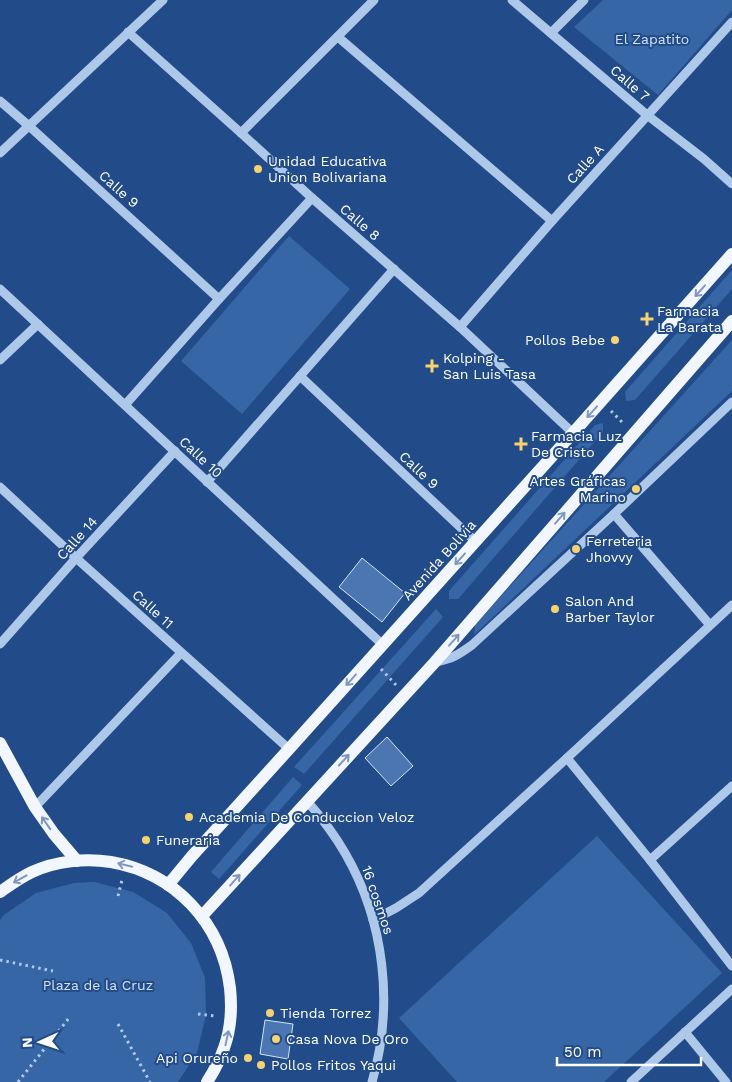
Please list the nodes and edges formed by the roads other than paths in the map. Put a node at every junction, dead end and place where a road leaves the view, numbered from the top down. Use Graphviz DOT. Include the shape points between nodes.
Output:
graph roads {
  1 [pos="163,0"];
  2 [pos="374,0"];
  3 [pos="512,0"];
  4 [pos="584,0"];
  5 [pos="732,22"];
  6 [pos="128,32"];
  7 [pos="551,33"];
  8 [pos="338,36"];
  9 [pos="0,101"];
  10 [pos="647,116"];
  11 [pos="29,126"];
  12 [pos="241,133"];
  13 [pos="0,153"];
  14 [pos="732,184"];
  15 [pos="312,198"];
  16 [pos="552,221"];
  17 [pos="732,254"];
  18 [pos="394,269"];
  19 [pos="0,289"];
  20 [pos="219,299"];
  21 [pos="732,321"];
  22 [pos="38,324"];
  23 [pos="460,327"];
  24 [pos="0,360"];
  25 [pos="300,376"];
  26 [pos="732,402"];
  27 [pos="126,405"];
  28 [pos="573,433"];
  29 [pos="175,452"];
  30 [pos="208,482"];
  31 [pos="0,487"];
  32 [pos="614,514"];
  33 [pos="476,542"];
  34 [pos="76,558"];
  35 [pos="732,605"];
  36 [pos="710,625"];
  37 [pos="0,644"];
  38 [pos="383,645"];
  39 [pos="181,653"];
  40 [pos="434,662"];
  41 [pos="0,744"];
  42 [pos="289,749"];
  43 [pos="567,758"];
  44 [pos="732,786"];
  45 [pos="307,801"];
  46 [pos="35,807"];
  47 [pos="650,860"];
  48 [pos="77,861"];
  49 [pos="168,885"];
  50 [pos="0,892"];
  51 [pos="202,916"];
  52 [pos="373,920"];
  53 [pos="732,966"];
  54 [pos="732,989"];
  55 [pos="685,1032"];
  56 [pos="208,1082"];
  57 [pos="372,1082"];
  58 [pos="630,1082"];
  59 [pos="726,1082"];
  1 -- 6 [label="street"];
  2 -- 8 [label="street"];
  3 -- 7 [label="street, Calle 7"];
  4 -- 7 [label="street"];
  5 -- 10 [label="street, Calle A"];
  6 -- 11 [label="street"];
  6 -- 12 [label="street, Calle 8"];
  7 -- 10 [label="street, Calle 7"];
  8 -- 12 [label="street"];
  8 -- 16 [label="street"];
  9 -- 11 [label="street, Calle 9"];
  10 -- 14 [label="street, Calle 7"];
  10 -- 16 [label="street, Calle A"];
  11 -- 13 [label="street"];
  11 -- 20 [label="street, Calle 9"];
  12 -- 15 [label="street, Calle 8"];
  15 -- 18 [label="street, Calle 8"];
  15 -- 20 [label="street"];
  16 -- 23 [label="street, Calle A"];
  17 -- 28 [label="main road, Avenida Bolivia, one-way"];
  18 -- 23 [label="street, Calle 8"];
  18 -- 25 [label="street"];
  19 -- 22 [label="street, Calle 10"];
  20 -- 27 [label="street"];
  40 -- 21 [label="main road, one-way"];
  22 -- 24 [label="street"];
  22 -- 27 [label="street, Calle 10"];
  23 -- 28 [label="street, Calle 8"];
  25 -- 30 [label="street"];
  25 -- 33 [label="street, Calle 9"];
  26 -- 32 [label="street"];
  27 -- 29 [label="street, Calle 10"];
  28 -- 33 [label="main road, Avenida Bolivia"];
  29 -- 30 [label="street, Calle 10"];
  29 -- 34 [label="street, Calle 14"];
  30 -- 38 [label="street, Calle 10"];
  31 -- 34 [label="street, Calle 11"];
  32 -- 36 [label="street"];
  32 -- 40 [label="street" via="472,645 454,657"];
  33 -- 38 [label="main road, Avenida Bolivia, one-way"];
  34 -- 37 [label="street, Calle 14"];
  34 -- 39 [label="street, Calle 11"];
  35 -- 36 [label="street"];
  36 -- 43 [label="street"];
  38 -- 42 [label="main road, Avenida Bolivia, one-way"];
  39 -- 42 [label="street, Calle 11"];
  39 -- 46 [label="street"];
  45 -- 40 [label="main road, one-way"];
  41 -- 46 [label="main road"];
  42 -- 49 [label="main road, Avenida Bolivia"];
  43 -- 47 [label="street"];
  43 -- 52 [label="street" via="419,893"];
  44 -- 47 [label="street"];
  51 -- 45 [label="main road, one-way"];
  45 -- 52 [label="street, 16 cosmos" via="346,853"];
  48 -- 46 [label="main road, one-way"];
  47 -- 53 [label="street"];
  49 -- 48 [label="main road, one-way" via="125,865"];
  48 -- 50 [label="main road, one-way" via="34,871"];
  49 -- 51 [label="main road"];
  56 -- 51 [label="main road, one-way" via="225,1046 231,999 222,952"];
  52 -- 57 [label="street, 16 cosmos" via="380,949 384,1009"];
  54 -- 55 [label="street"];
  55 -- 58 [label="street"];
  55 -- 59 [label="street"];
}
